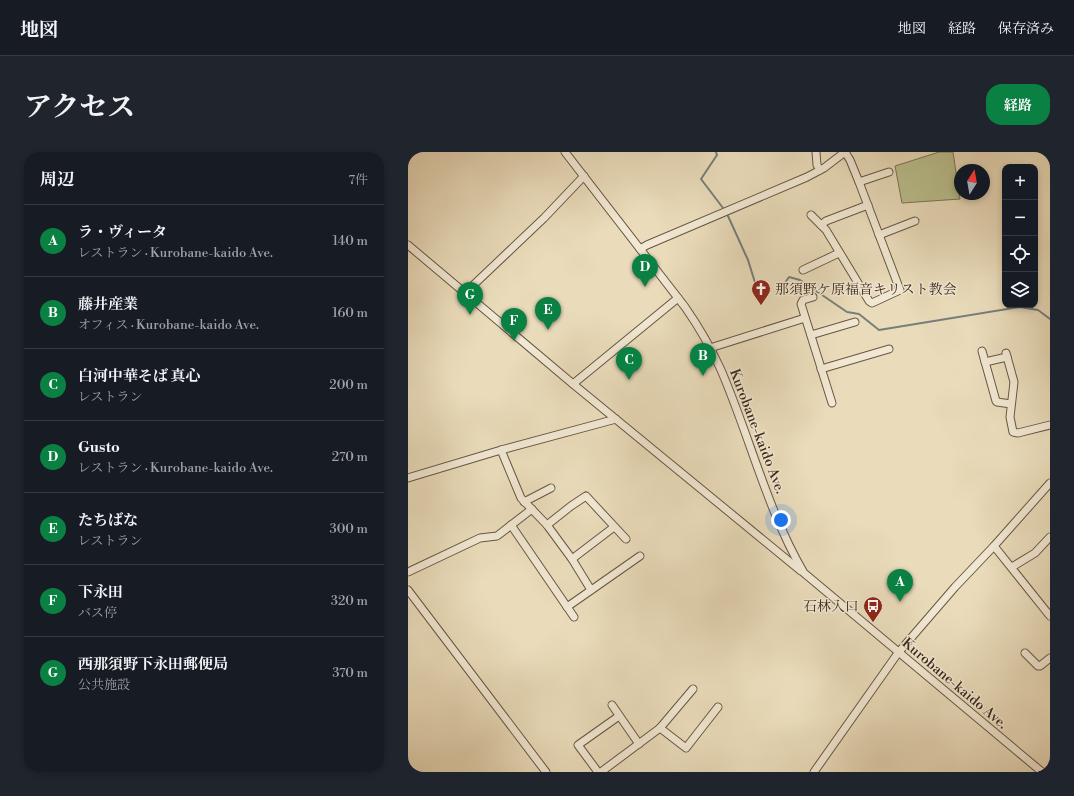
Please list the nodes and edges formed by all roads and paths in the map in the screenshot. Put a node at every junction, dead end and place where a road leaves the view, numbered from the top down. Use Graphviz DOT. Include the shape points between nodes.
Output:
graph roads {
  1 [pos="565,152"];
  2 [pos="816,152"];
  3 [pos="845,152"];
  4 [pos="820,170"];
  5 [pos="889,172"];
  6 [pos="584,176"];
  7 [pos="860,182"];
  8 [pos="868,205"];
  9 [pos="811,215"];
  10 [pos="915,221"];
  11 [pos="821,225"];
  12 [pos="879,235"];
  13 [pos="408,245"];
  14 [pos="640,249"];
  15 [pos="839,253"];
  16 [pos="803,270"];
  17 [pos="465,292"];
  18 [pos="813,297"];
  19 [pos="678,298"];
  20 [pos="806,318"];
  21 [pos="855,322"];
  22 [pos="811,335"];
  23 [pos="710,348"];
  24 [pos="890,349"];
  25 [pos="982,350"];
  26 [pos="985,362"];
  27 [pos="821,370"];
  28 [pos="573,384"];
  29 [pos="832,403"];
  30 [pos="1011,404"];
  31 [pos="616,418"];
  32 [pos="1050,425"];
  33 [pos="501,450"];
  34 [pos="408,478"];
  35 [pos="1050,483"];
  36 [pos="551,488"];
  37 [pos="524,502"];
  38 [pos="532,509"];
  39 [pos="511,525"];
  40 [pos="547,525"];
  41 [pos="614,527"];
  42 [pos="1050,537"];
  43 [pos="626,539"];
  44 [pos="994,546"];
  45 [pos="640,556"];
  46 [pos="572,559"];
  47 [pos="1012,567"];
  48 [pos="408,572"];
  49 [pos="804,573"];
  50 [pos="408,590"];
  51 [pos="591,590"];
  52 [pos="567,607"];
  53 [pos="1050,616"];
  54 [pos="574,617"];
  55 [pos="898,653"];
  56 [pos="1025,653"];
  57 [pos="1050,658"];
  58 [pos="694,689"];
  59 [pos="612,705"];
  60 [pos="718,707"];
  61 [pos="619,716"];
  62 [pos="660,728"];
  63 [pos="639,744"];
  64 [pos="546,772"];
  65 [pos="599,772"];
  66 [pos="814,772"];
  67 [pos="1042,772"];
  1 -- 6 [label="street, Kurobane-kaido Ave."];
  2 -- 4 [label="street"];
  3 -- 4 [label="street"];
  3 -- 7 [label="street"];
  4 -- 14 [label="street"];
  5 -- 7 [label="street"];
  6 -- 14 [label="street, Kurobane-kaido Ave."];
  6 -- 17 [label="street" via="544,218"];
  7 -- 8 [label="street"];
  8 -- 11 [label="street"];
  8 -- 12 [label="street"];
  9 -- 11 [label="street"];
  10 -- 12 [label="street"];
  11 -- 15 [label="street"];
  12 -- 15 [label="street" via="900,290 877,301 869,301"];
  13 -- 17 [label="street"];
  14 -- 19 [label="street, Kurobane-kaido Ave."];
  15 -- 16 [label="street"];
  17 -- 28 [label="street"];
  18 -- 20 [label="street" via="801,304"];
  19 -- 23 [label="street, Kurobane-kaido Ave."];
  19 -- 28 [label="street"];
  20 -- 22 [label="street"];
  20 -- 23 [label="street"];
  21 -- 22 [label="street"];
  22 -- 27 [label="street"];
  23 -- 49 [label="street, Kurobane-kaido Ave." via="721,370 780,527"];
  24 -- 27 [label="street"];
  25 -- 26 [label="street"];
  26 -- 30 [label="street" via="996,401"];
  26 -- 30 [label="street" via="1007,355 1014,382"];
  27 -- 29 [label="street"];
  28 -- 31 [label="street"];
  30 -- 32 [label="street" via="1010,417 1015,433"];
  31 -- 33 [label="street"];
  31 -- 49 [label="street"];
  33 -- 34 [label="street"];
  33 -- 37 [label="street"];
  35 -- 44 [label="street"];
  36 -- 37 [label="street"];
  37 -- 38 [label="street"];
  38 -- 39 [label="street"];
  38 -- 40 [label="street"];
  39 -- 48 [label="street" via="497,536 480,538"];
  39 -- 52 [label="street"];
  40 -- 41 [label="street" via="586,496"];
  40 -- 46 [label="street"];
  41 -- 43 [label="street"];
  41 -- 46 [label="street"];
  42 -- 47 [label="street" via="1032,556"];
  44 -- 47 [label="street"];
  44 -- 55 [label="street"];
  45 -- 51 [label="street"];
  46 -- 51 [label="street"];
  47 -- 53 [label="street"];
  49 -- 55 [label="street, Kurobane-kaido Ave."];
  50 -- 64 [label="street"];
  51 -- 52 [label="street"];
  52 -- 54 [label="street"];
  55 -- 66 [label="street"];
  55 -- 67 [label="street, Kurobane-kaido Ave."];
  56 -- 57 [label="street" via="1038,666"];
  58 -- 62 [label="street"];
  59 -- 61 [label="street"];
  60 -- 62 [label="street" via="686,748"];
  61 -- 63 [label="street"];
  61 -- 65 [label="street" via="578,745"];
  62 -- 63 [label="street"];
  63 -- 65 [label="street"];
}
